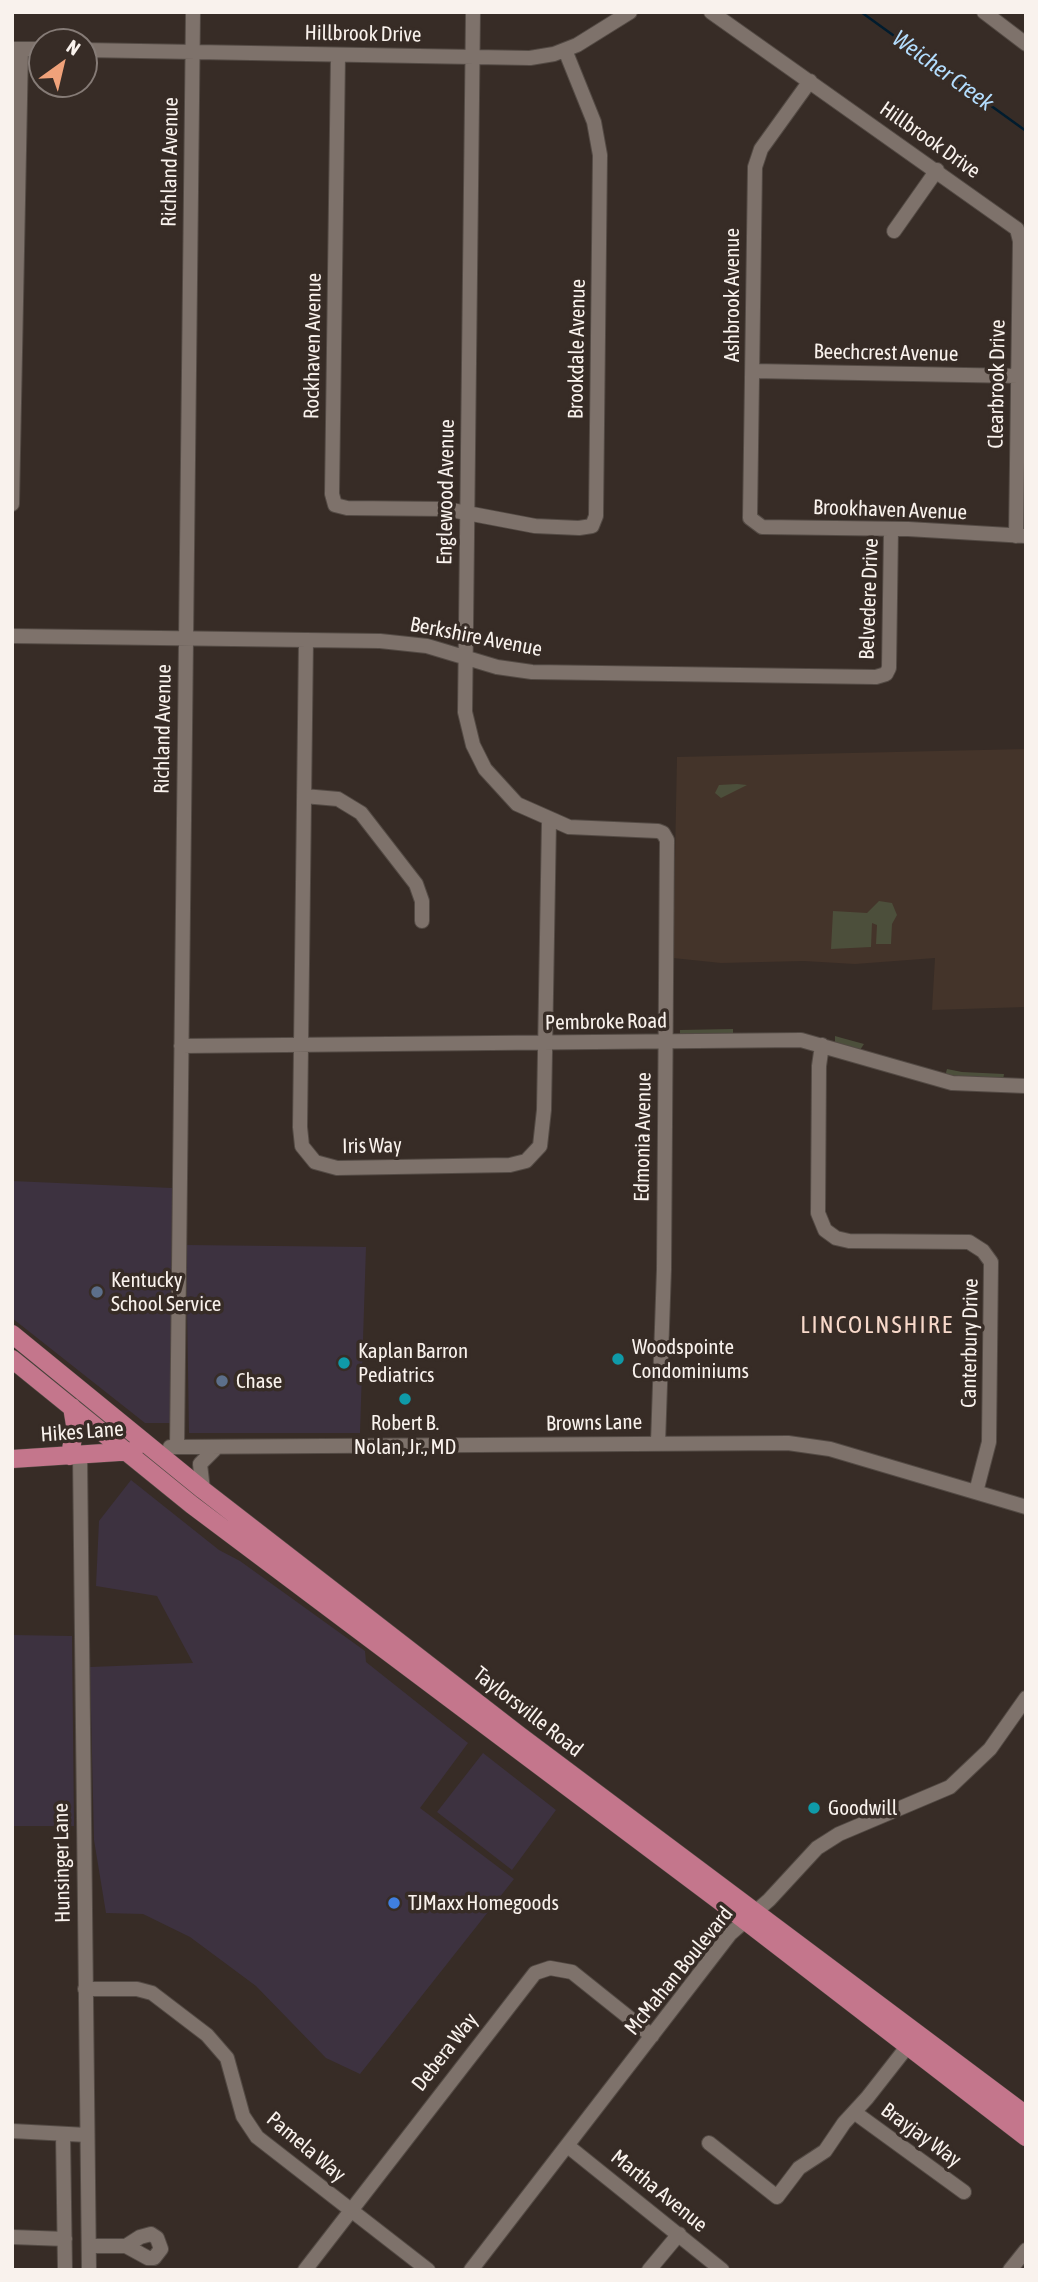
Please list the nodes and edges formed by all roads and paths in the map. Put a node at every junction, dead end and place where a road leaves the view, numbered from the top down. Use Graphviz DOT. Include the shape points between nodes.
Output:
graph roads {
  1 [pos="194,12"];
  2 [pos="473,12"];
  3 [pos="630,12"];
  4 [pos="711,12"];
  5 [pos="984,12"];
  6 [pos="1026,43"];
  7 [pos="16,49"];
  8 [pos="98,50"];
  9 [pos="565,50"];
  10 [pos="193,52"];
  11 [pos="338,55"];
  12 [pos="472,57"];
  13 [pos="810,81"];
  14 [pos="937,170"];
  15 [pos="894,231"];
  16 [pos="1019,233"];
  17 [pos="753,371"];
  18 [pos="1018,376"];
  19 [pos="12,505"];
  20 [pos="467,511"];
  21 [pos="754,524"];
  22 [pos="891,529"];
  23 [pos="1021,536"];
  24 [pos="12,636"];
  25 [pos="185,639"];
  26 [pos="306,640"];
  27 [pos="464,656"];
  28 [pos="887,671"];
  29 [pos="304,796"];
  30 [pos="549,821"];
  31 [pos="663,833"];
  32 [pos="422,920"];
  33 [pos="664,1041"];
  34 [pos="544,1044"];
  35 [pos="822,1045"];
  36 [pos="181,1046"];
  37 [pos="301,1047"];
  38 [pos="1026,1086"];
  39 [pos="12,1334"];
  40 [pos="12,1359"];
  41 [pos="72,1407"];
  42 [pos="658,1443"];
  43 [pos="177,1447"];
  44 [pos="216,1448"];
  45 [pos="154,1449"];
  46 [pos="128,1452"];
  47 [pos="75,1456"];
  48 [pos="12,1459"];
  49 [pos="203,1490"];
  50 [pos="976,1492"];
  51 [pos="1026,1507"];
  52 [pos="1026,1698"];
  53 [pos="749,1917"];
  54 [pos="85,1989"];
  55 [pos="652,2036"];
  56 [pos="907,2047"];
  57 [pos="854,2112"];
  58 [pos="1026,2115"];
  59 [pos="12,2131"];
  60 [pos="63,2134"];
  61 [pos="88,2135"];
  62 [pos="1026,2137"];
  63 [pos="709,2143"];
  64 [pos="569,2147"];
  65 [pos="964,2192"];
  66 [pos="350,2210"];
  67 [pos="678,2234"];
  68 [pos="12,2237"];
  69 [pos="65,2239"];
  70 [pos="89,2246"];
  71 [pos="127,2246"];
  72 [pos="1026,2250"];
  73 [pos="65,2270"];
  74 [pos="89,2270"];
  75 [pos="305,2270"];
  76 [pos="428,2270"];
  77 [pos="471,2270"];
  78 [pos="649,2270"];
  79 [pos="722,2270"];
  80 [pos="1010,2270"];
  1 -- 10 [label="street, Richland Avenue"];
  2 -- 12 [label="street, Englewood Avenue"];
  3 -- 9 [label="street, Hillbrook Drive"];
  4 -- 13 [label="street, Hillbrook Drive"];
  5 -- 6 [label="street"];
  7 -- 19 [label="street"];
  8 -- 10 [label="street, Hillbrook Drive"];
  9 -- 12 [label="street, Hillbrook Drive" via="530,58"];
  9 -- 20 [label="street, Brookdale Avenue" via="594,122 600,155 595,522 579,528 535,526"];
  10 -- 11 [label="street, Hillbrook Drive"];
  10 -- 25 [label="street, Richland Avenue"];
  11 -- 12 [label="street, Hillbrook Drive"];
  11 -- 20 [label="street, Rockhaven Avenue" via="332,499 340,507"];
  12 -- 20 [label="street, Englewood Avenue"];
  13 -- 14 [label="street, Hillbrook Drive"];
  13 -- 17 [label="street, Ashbrook Avenue" via="761,149 755,167"];
  14 -- 15 [label="street"];
  14 -- 16 [label="street, Hillbrook Drive"];
  16 -- 18 [label="street, Clearbrook Drive"];
  17 -- 18 [label="street, Beechcrest Avenue"];
  17 -- 21 [label="street, Ashbrook Avenue" via="749,513"];
  18 -- 23 [label="street, Clearbrook Drive"];
  20 -- 27 [label="street, Englewood Avenue"];
  21 -- 22 [label="street, Brookhaven Avenue"];
  22 -- 23 [label="street, Brookhaven Avenue"];
  22 -- 28 [label="street, Belvedere Drive"];
  24 -- 25 [label="street, Berkshire Avenue"];
  25 -- 26 [label="street, Berkshire Avenue"];
  25 -- 36 [label="street, Richland Avenue"];
  26 -- 27 [label="street, Berkshire Avenue" via="402,643"];
  26 -- 29 [label="street, Iris Way"];
  27 -- 28 [label="street, Berkshire Avenue" via="532,672 876,677"];
  27 -- 30 [label="street, Englewood Avenue" via="467,722 480,760 507,795"];
  29 -- 32 [label="street" via="338,799 361,813 416,884"];
  29 -- 37 [label="street, Iris Way"];
  30 -- 31 [label="street, Englewood Avenue" via="584,830"];
  30 -- 34 [label="street, Iris Way"];
  31 -- 33 [label="street, Edmonia Avenue" via="667,841"];
  33 -- 34 [label="street, Pembroke Road"];
  33 -- 35 [label="street, Pembroke Road" via="801,1040"];
  33 -- 42 [label="street, Edmonia Avenue"];
  34 -- 37 [label="street, Pembroke Road"];
  34 -- 37 [label="street, Iris Way" via="543,1137 526,1160 510,1165 337,1168 315,1162 302,1146"];
  35 -- 38 [label="street, Pembroke Road" via="952,1083"];
  35 -- 50 [label="street, Canterbury Drive" via="818,1213 825,1230 849,1241 969,1242 991,1262 990,1432"];
  36 -- 37 [label="street, Pembroke Road"];
  36 -- 43 [label="street, Richland Avenue"];
  39 -- 45 [label="main road, Taylorsville Road"];
  40 -- 41 [label="main road, Taylorsville Road"];
  41 -- 46 [label="main road, Taylorsville Road"];
  41 -- 47 [label="main road"];
  42 -- 44 [label="street, Browns Lane"];
  42 -- 50 [label="street, Browns Lane" via="804,1444"];
  43 -- 44 [label="street, Browns Lane"];
  43 -- 45 [label="street, Browns Lane"];
  44 -- 49 [label="street" via="200,1464"];
  45 -- 46 [label="main road, Hikes Lane"];
  45 -- 49 [label="main road, Taylorsville Road"];
  46 -- 47 [label="main road, Hikes Lane"];
  46 -- 53 [label="main road, Taylorsville Road" via="192,1505"];
  47 -- 48 [label="main road, Hikes Lane"];
  47 -- 54 [label="street, Hunsinger Lane"];
  49 -- 53 [label="main road, Taylorsville Road"];
  50 -- 51 [label="street, Browns Lane"];
  52 -- 53 [label="street, McMahan Boulevard" via="989,1749 950,1787 839,1834 801,1862"];
  53 -- 55 [label="street, McMahan Boulevard" via="730,1934"];
  53 -- 56 [label="main road, Taylorsville Road"];
  53 -- 58 [label="main road, Taylorsville Road"];
  54 -- 61 [label="street, Hunsinger Lane"];
  54 -- 66 [label="street, Pamela Way" via="152,1993 207,2035 227,2058 243,2116 257,2137"];
  55 -- 64 [label="street, McMahan Boulevard"];
  55 -- 66 [label="street, Debera Way" via="572,1972 550,1968 535,1973"];
  56 -- 57 [label="street"];
  56 -- 62 [label="main road, Taylorsville Road"];
  57 -- 63 [label="street" via="825,2151 800,2168 776,2197"];
  57 -- 65 [label="street, Brayjay Way"];
  59 -- 60 [label="street"];
  60 -- 61 [label="street"];
  60 -- 69 [label="street"];
  61 -- 70 [label="street, Hunsinger Lane"];
  64 -- 67 [label="street, Martha Avenue"];
  64 -- 77 [label="street, McMahan Boulevard"];
  66 -- 75 [label="street, Debera Way"];
  66 -- 76 [label="street, Pamela Way"];
  67 -- 78 [label="street"];
  67 -- 79 [label="street, Martha Avenue"];
  68 -- 69 [label="street"];
  69 -- 73 [label="street"];
  70 -- 71 [label="street"];
  70 -- 74 [label="street, Hunsinger Lane"];
  72 -- 80 [label="street"];
}
